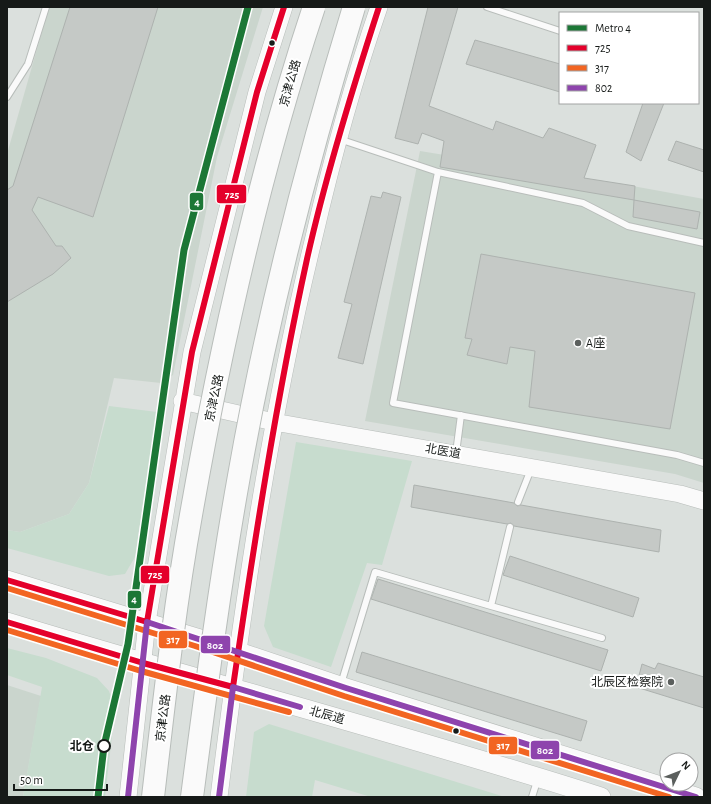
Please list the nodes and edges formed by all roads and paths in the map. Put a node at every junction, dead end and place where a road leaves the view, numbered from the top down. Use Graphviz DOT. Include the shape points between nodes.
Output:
graph roads {
  1 [pos="46,7"];
  2 [pos="284,7"];
  3 [pos="314,7"];
  4 [pos="354,7"];
  5 [pos="379,7"];
  6 [pos="487,7"];
  7 [pos="559,32"];
  8 [pos="7,96"];
  9 [pos="338,139"];
  10 [pos="438,172"];
  11 [pos="704,243"];
  12 [pos="182,401"];
  13 [pos="461,416"];
  14 [pos="274,422"];
  15 [pos="456,453"];
  16 [pos="704,463"];
  17 [pos="532,467"];
  18 [pos="704,501"];
  19 [pos="518,502"];
  20 [pos="510,527"];
  21 [pos="7,580"];
  22 [pos="491,606"];
  23 [pos="7,622"];
  24 [pos="148,622"];
  25 [pos="602,638"];
  26 [pos="238,652"];
  27 [pos="143,663"];
  28 [pos="340,686"];
  29 [pos="233,687"];
  30 [pos="538,777"];
  31 [pos="128,797"];
  32 [pos="153,797"];
  33 [pos="192,797"];
  34 [pos="219,797"];
  35 [pos="532,797"];
  36 [pos="601,797"];
  37 [pos="696,797"];
  1 -- 8 [label="lane" via="28,64"];
  2 -- 12 [label="main road" via="257,92"];
  3 -- 32 [label="highway, 京津公路, bridge" via="273,142 217,383 183,566"];
  4 -- 33 [label="highway, bridge" via="326,100 285,255 256,386 223,571"];
  5 -- 9 [label="main road" via="358,67"];
  6 -- 7 [label="lane"];
  9 -- 10 [label="lane"];
  9 -- 14 [label="main road" via="300,295"];
  10 -- 11 [label="lane" via="583,203 628,226"];
  10 -- 13 [label="lane" via="393,403"];
  12 -- 14 [label="main road, 北医道"];
  12 -- 24 [label="main road"];
  13 -- 15 [label="lane"];
  13 -- 16 [label="lane" via="677,455"];
  14 -- 15 [label="main road, 北医道"];
  14 -- 26 [label="main road"];
  15 -- 17 [label="main road, 北医道"];
  17 -- 18 [label="main road, 北医道" via="680,494"];
  17 -- 19 [label="lane"];
  20 -- 22 [label="lane"];
  21 -- 24 [label="main road"];
  22 -- 25 [label="lane"];
  22 -- 28 [label="lane" via="375,572"];
  23 -- 27 [label="main road, 北辰道"];
  24 -- 26 [label="main road"];
  24 -- 27 [label="main road"];
  26 -- 28 [label="main road"];
  26 -- 29 [label="main road"];
  27 -- 29 [label="main road, 北辰道"];
  27 -- 31 [label="main road"];
  28 -- 37 [label="main road"];
  29 -- 30 [label="main road, 北辰道"];
  29 -- 34 [label="main road"];
  30 -- 35 [label="lane"];
  30 -- 36 [label="main road, 北辰道"];
}
